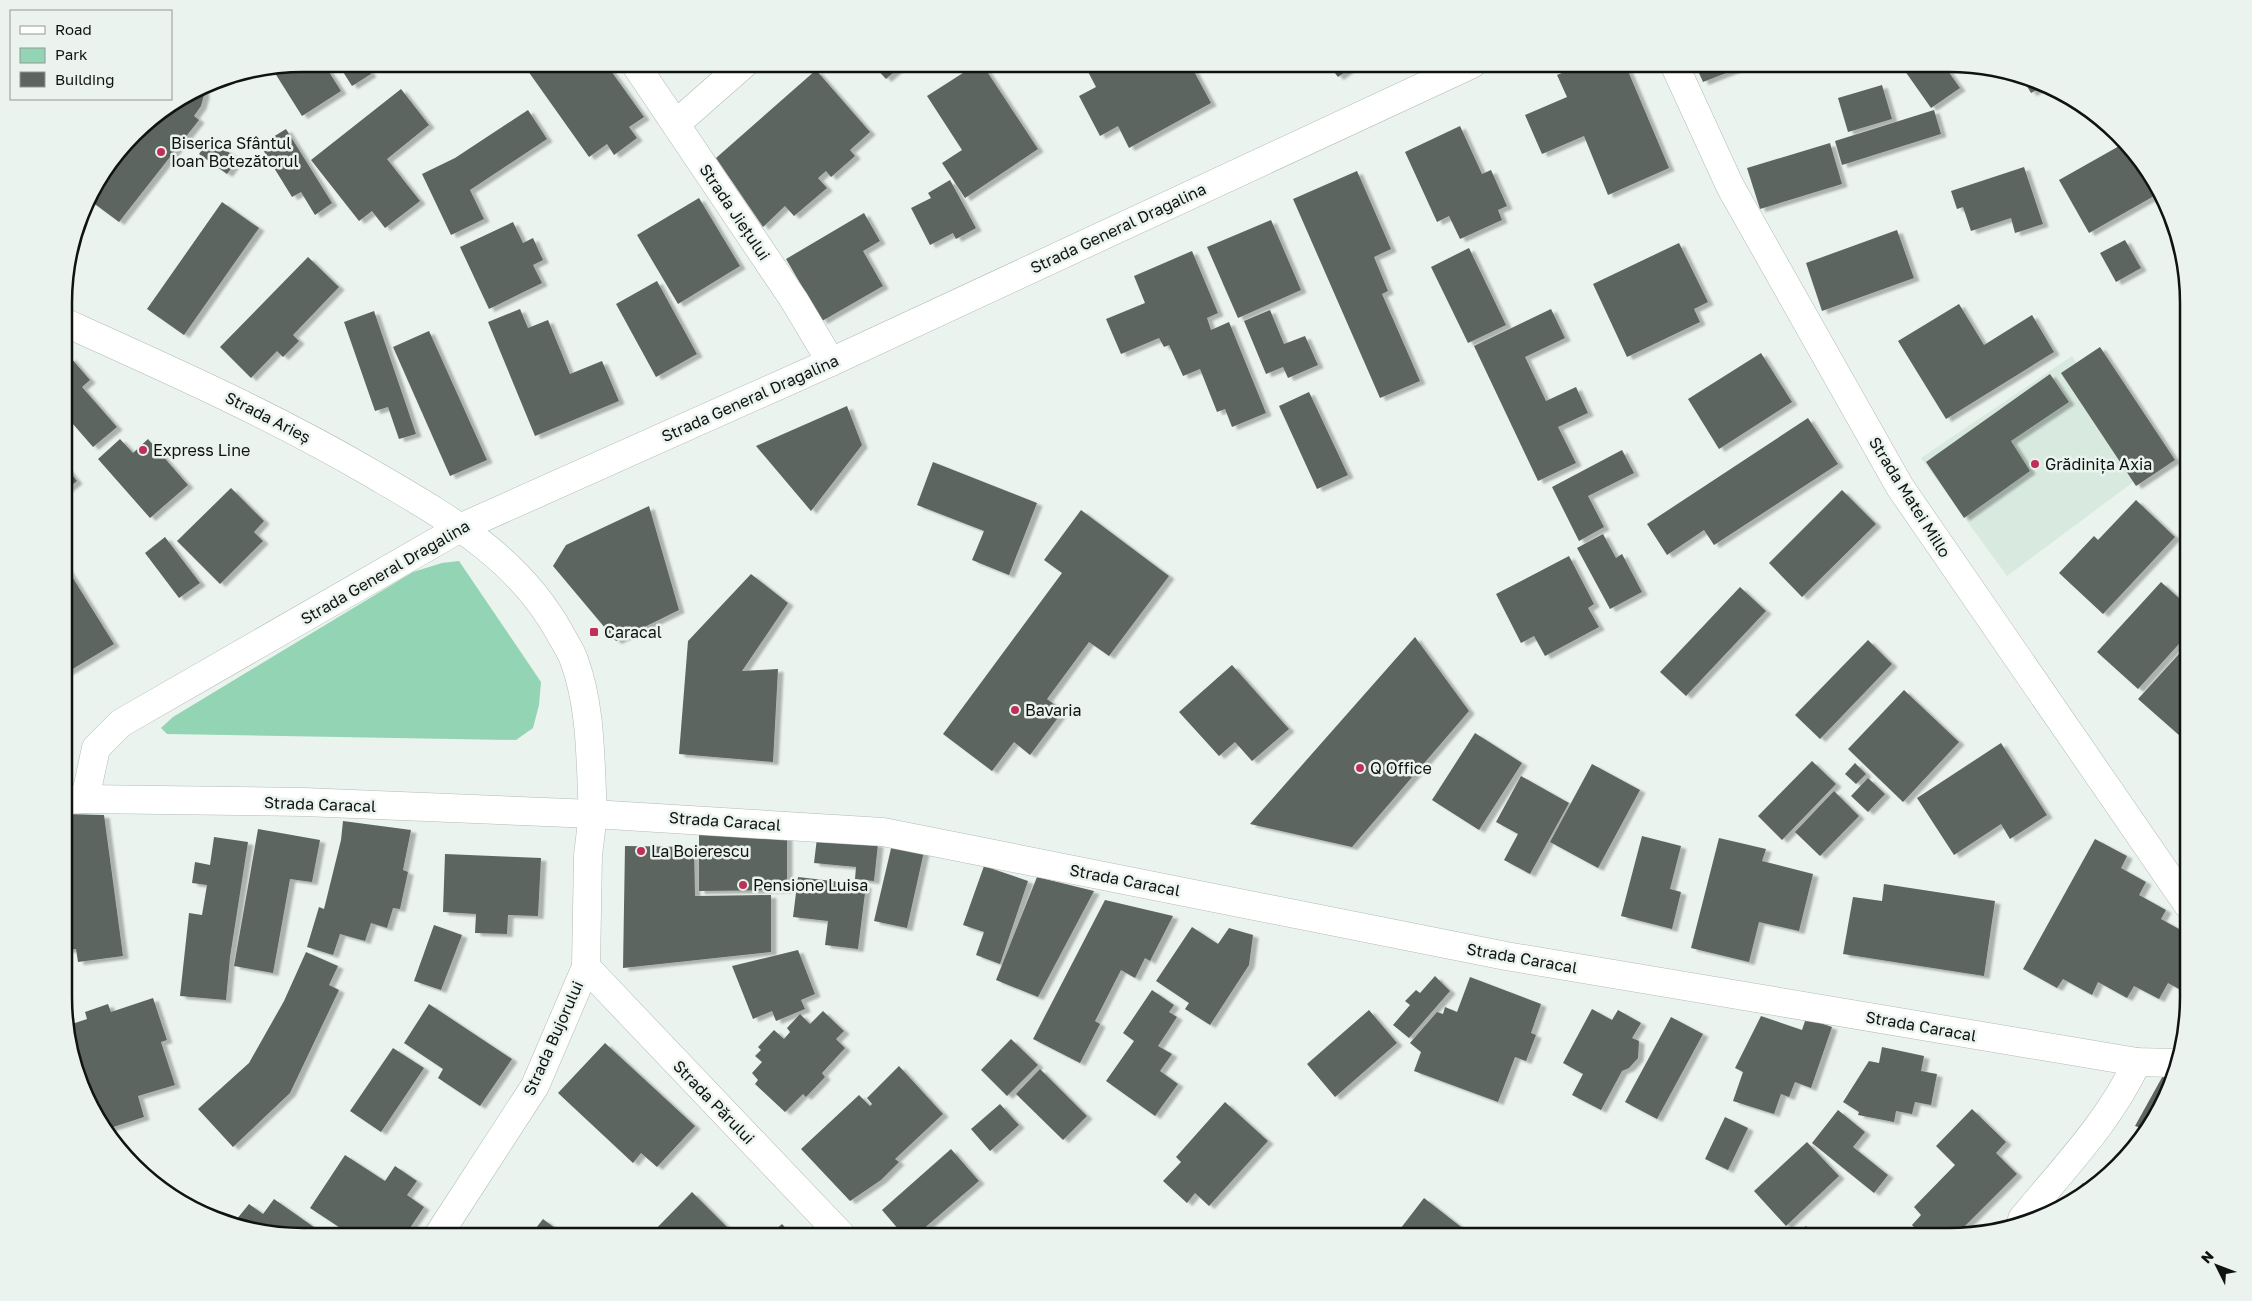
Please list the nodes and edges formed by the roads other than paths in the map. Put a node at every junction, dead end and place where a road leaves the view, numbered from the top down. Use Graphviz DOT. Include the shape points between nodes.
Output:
graph roads {
  1 [pos="641,72"];
  2 [pos="735,72"];
  3 [pos="1455,72"];
  4 [pos="1678,72"];
  5 [pos="677,123"];
  6 [pos="72,326"];
  7 [pos="831,362"];
  8 [pos="462,527"];
  9 [pos="76,799"];
  10 [pos="593,814"];
  11 [pos="2180,892"];
  12 [pos="586,967"];
  13 [pos="2137,1062"];
  14 [pos="2170,1063"];
  15 [pos="2025,1215"];
  16 [pos="443,1228"];
  17 [pos="834,1228"];
  1 -- 5 [label="street, Strada Jiețului"];
  2 -- 5 [label="street"];
  3 -- 7 [label="street, Strada General Dragalina"];
  4 -- 11 [label="street, Strada Matei Millo" via="1730,186 1900,487"];
  5 -- 7 [label="street, Strada Jiețului"];
  6 -- 8 [label="street, Strada Arieș" via="222,393 309,438"];
  7 -- 8 [label="street, Strada General Dragalina"];
  8 -- 9 [label="street, Strada General Dragalina" via="121,723 96,748"];
  8 -- 10 [label="street, Strada Arieș" via="517,573 549,612 574,658 588,711"];
  9 -- 10 [label="street, Strada Caracal" via="304,802"];
  10 -- 12 [label="street, Strada Bujorului" via="588,855"];
  10 -- 13 [label="street, Strada Caracal" via="883,832 1506,956"];
  12 -- 16 [label="street, Strada Bujorului" via="534,1086"];
  12 -- 17 [label="street, Strada Părului"];
  13 -- 14 [label="street, Strada Caracal"];
  13 -- 15 [label="street" via="2124,1090 2099,1126"];
}
